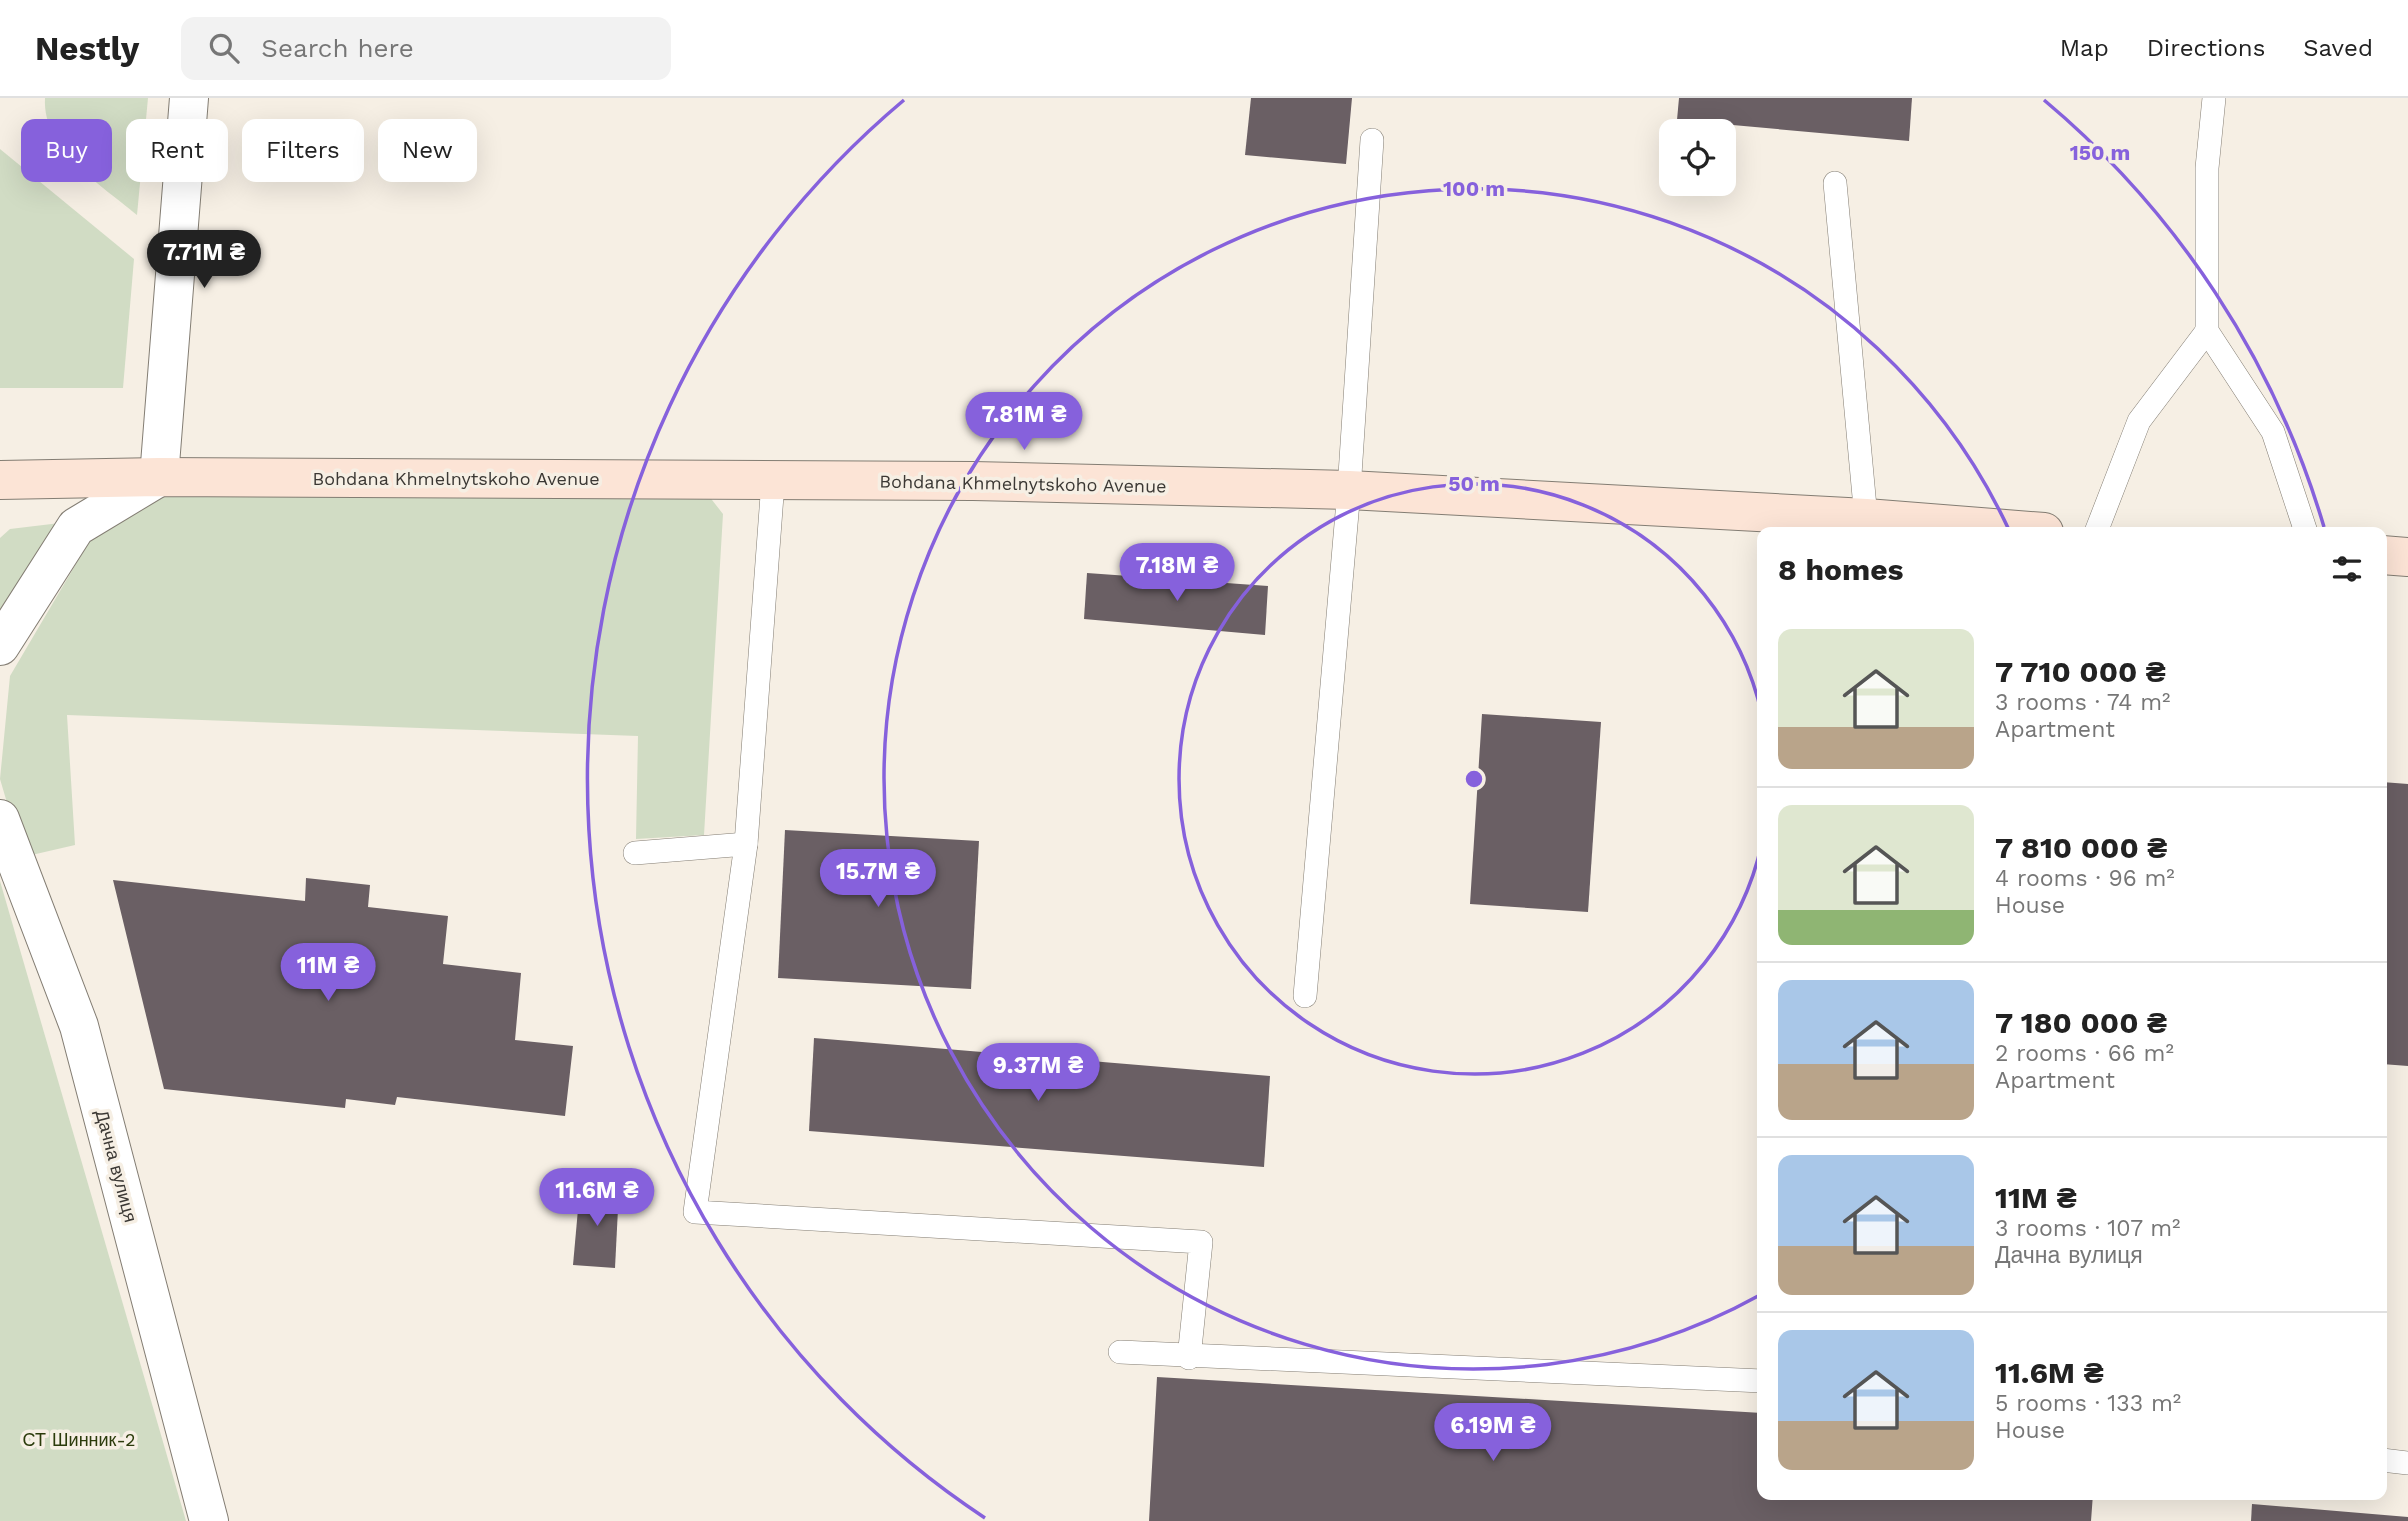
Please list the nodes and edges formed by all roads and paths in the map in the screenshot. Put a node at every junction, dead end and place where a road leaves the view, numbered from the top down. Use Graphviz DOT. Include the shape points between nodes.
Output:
graph roads {
  1 [pos="189,98"];
  2 [pos="2214,98"];
  3 [pos="1372,140"];
  4 [pos="1835,183"];
  5 [pos="2207,331"];
  6 [pos="159,477"];
  7 [pos="0,480"];
  8 [pos="773,482"];
  9 [pos="1349,489"];
  10 [pos="1866,518"];
  11 [pos="1980,527"];
  12 [pos="2098,527"];
  13 [pos="2304,527"];
  14 [pos="2387,555"];
  15 [pos="2408,557"];
  16 [pos="0,646"];
  17 [pos="0,819"];
  18 [pos="746,844"];
  19 [pos="635,853"];
  20 [pos="1305,996"];
  21 [pos="1120,1352"];
  22 [pos="1189,1358"];
  23 [pos="1757,1381"];
  24 [pos="2387,1460"];
  25 [pos="2408,1462"];
  26 [pos="209,1521"];
  1 -- 6 [label="street"];
  2 -- 5 [label="lane" via="2207,168"];
  3 -- 9 [label="lane"];
  4 -- 10 [label="lane"];
  5 -- 12 [label="lane" via="2139,421"];
  5 -- 13 [label="lane" via="2273,432"];
  6 -- 7 [label="main road, Bohdana Khmelnytskoho Avenue"];
  6 -- 8 [label="main road, Bohdana Khmelnytskoho Avenue"];
  6 -- 16 [label="street" via="76,527"];
  8 -- 9 [label="main road, Bohdana Khmelnytskoho Avenue" via="987,481"];
  8 -- 18 [label="lane"];
  9 -- 10 [label="main road, Bohdana Khmelnytskoho Avenue"];
  9 -- 20 [label="lane"];
  10 -- 11 [label="main road, Bohdana Khmelnytskoho Avenue"];
  14 -- 15 [label="main road"];
  17 -- 26 [label="street, Дачна вулиця" via="79,1026"];
  18 -- 19 [label="lane"];
  18 -- 22 [label="lane" via="695,1212 1201,1241"];
  21 -- 22 [label="lane"];
  22 -- 23 [label="lane"];
  24 -- 25 [label="lane"];
}
